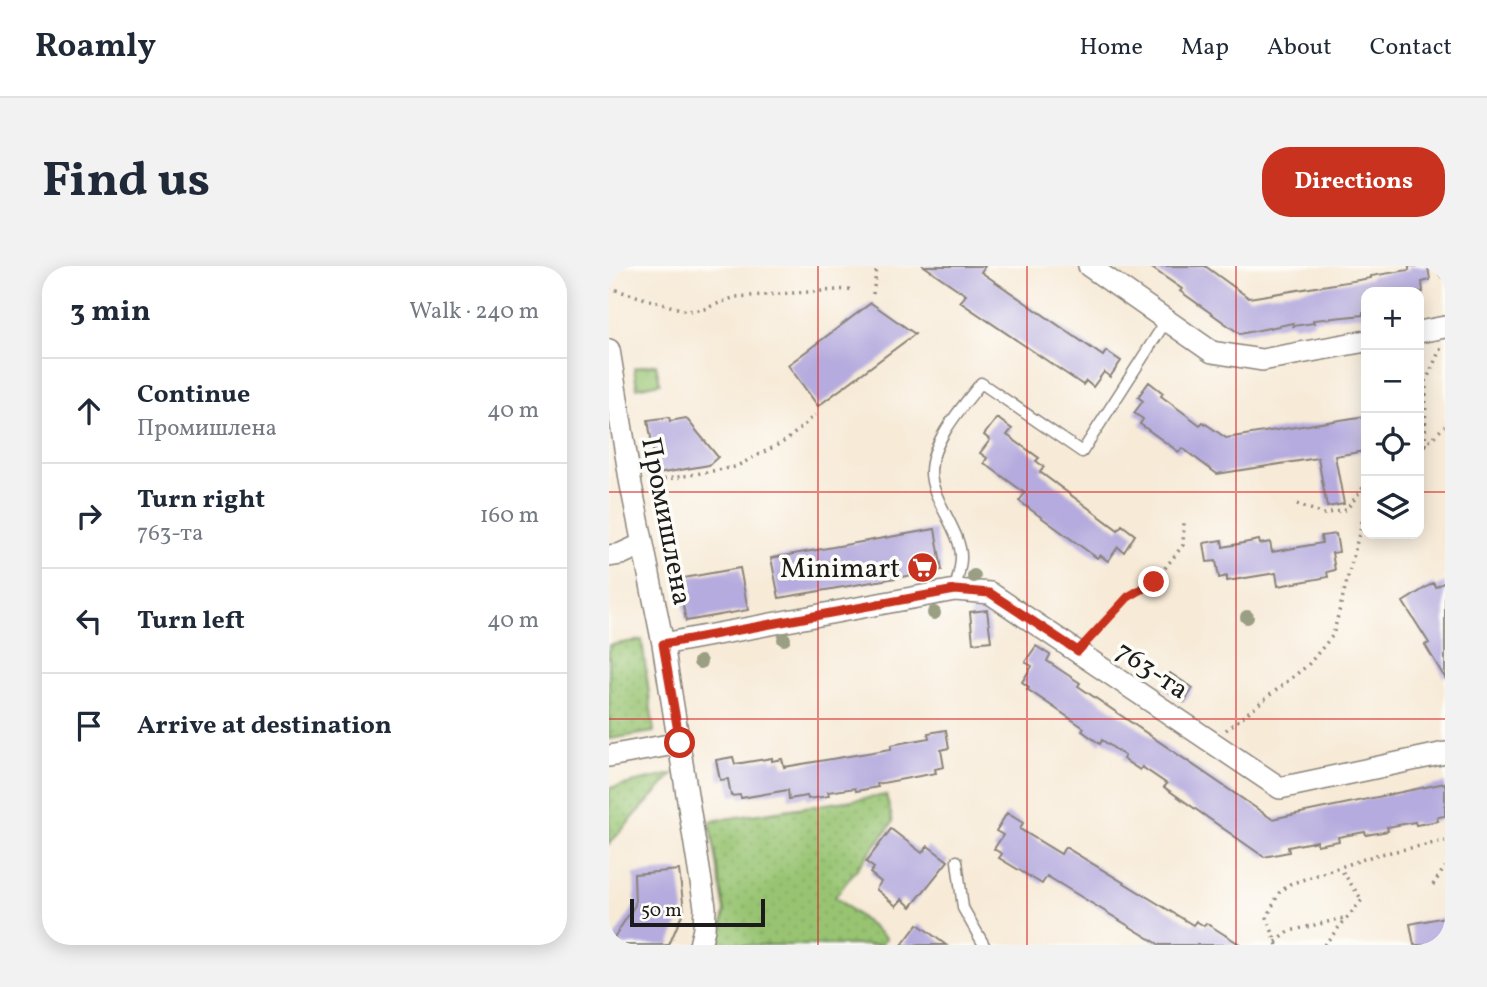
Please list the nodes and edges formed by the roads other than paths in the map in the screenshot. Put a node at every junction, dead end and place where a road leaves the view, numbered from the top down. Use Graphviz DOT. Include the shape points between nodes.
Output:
graph roads {
  1 [pos="1089,266"];
  2 [pos="1444,266"];
  3 [pos="1445,273"];
  4 [pos="1166,320"];
  5 [pos="1445,327"];
  6 [pos="1424,331"];
  7 [pos="1361,342"];
  8 [pos="609,350"];
  9 [pos="643,544"];
  10 [pos="609,556"];
  11 [pos="955,590"];
  12 [pos="663,644"];
  13 [pos="680,743"];
  14 [pos="1445,753"];
  15 [pos="609,756"];
  16 [pos="957,861"];
  17 [pos="700,945"];
  18 [pos="984,945"];
  1 -- 4 [label="street"];
  2 -- 3 [label="lane"];
  4 -- 7 [label="street" via="1212,352 1262,360"];
  4 -- 11 [label="lane" via="1082,452 981,383 941,435 931,471 962,556"];
  5 -- 6 [label="street"];
  8 -- 9 [label="street, Промишлена"];
  9 -- 10 [label="street"];
  9 -- 12 [label="street, Промишлена"];
  11 -- 12 [label="street, 763-та"];
  11 -- 14 [label="street, 763-та" via="990,593 1280,788"];
  12 -- 13 [label="street, Промишлена"];
  13 -- 15 [label="street"];
  13 -- 17 [label="street, Промишлена" via="705,907"];
  16 -- 18 [label="lane" via="963,908"];
}
